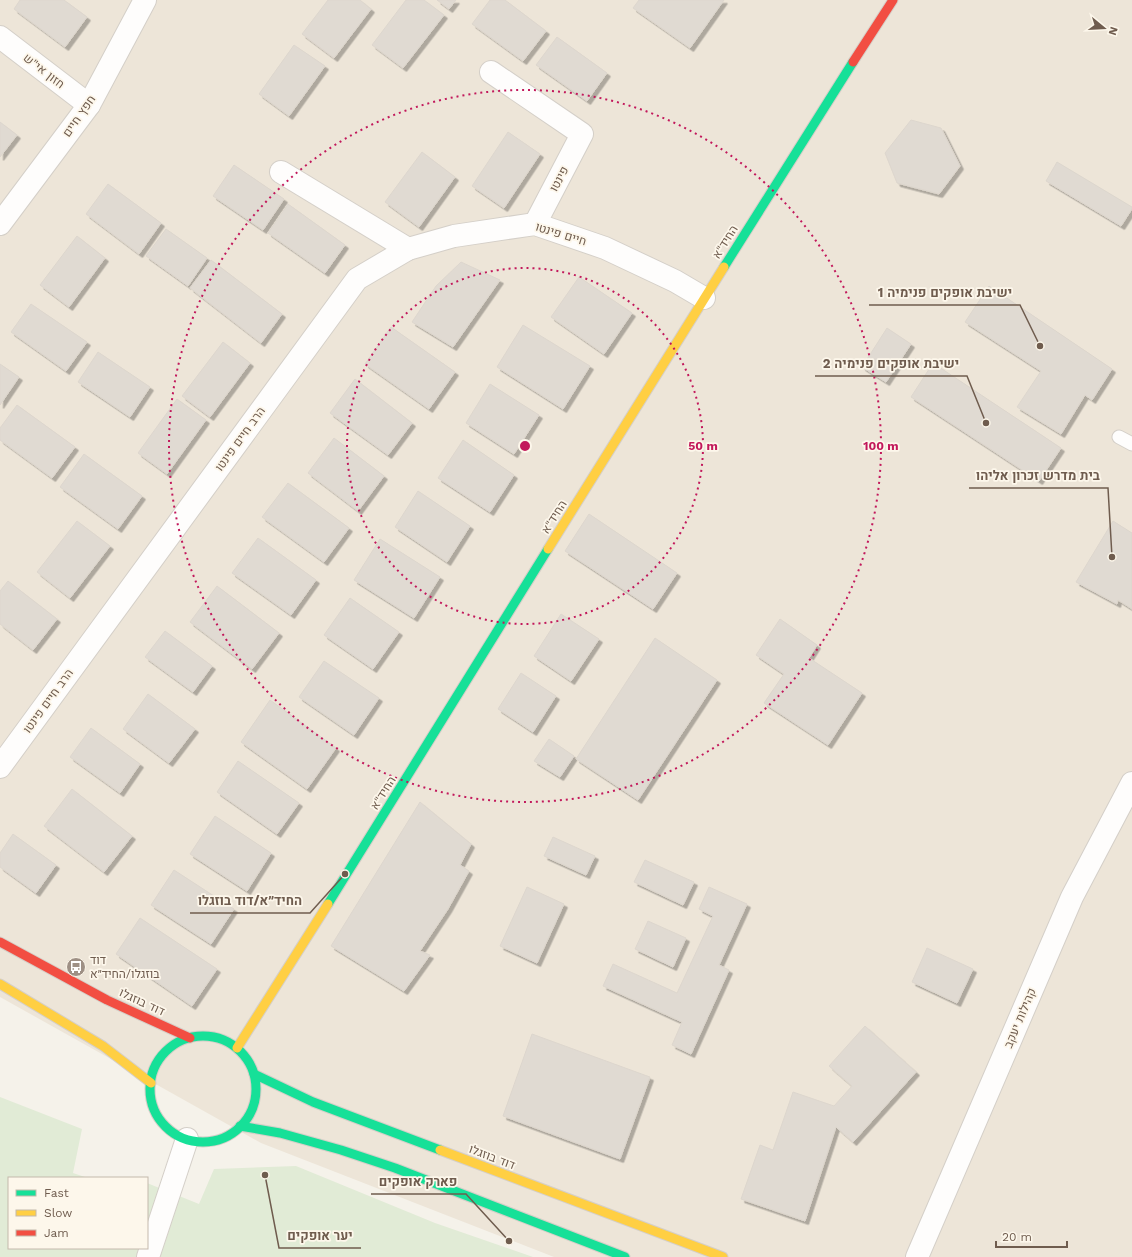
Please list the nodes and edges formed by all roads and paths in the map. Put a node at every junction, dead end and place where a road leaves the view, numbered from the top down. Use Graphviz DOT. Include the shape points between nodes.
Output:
graph roads {
  1 [pos="145,0"];
  2 [pos="893,0"];
  3 [pos="0,36"];
  4 [pos="491,72"];
  5 [pos="89,106"];
  6 [pos="282,172"];
  7 [pos="0,224"];
  8 [pos="535,224"];
  9 [pos="408,249"];
  10 [pos="704,298"];
  11 [pos="1119,437"];
  12 [pos="1132,444"];
  13 [pos="0,767"];
  14 [pos="1132,783"];
  15 [pos="0,942"];
  16 [pos="0,984"];
  17 [pos="190,1038"];
  18 [pos="237,1048"];
  19 [pos="254,1074"];
  20 [pos="151,1083"];
  21 [pos="240,1126"];
  22 [pos="187,1139"];
  23 [pos="148,1257"];
  24 [pos="626,1257"];
  25 [pos="723,1257"];
  26 [pos="917,1257"];
  1 -- 5 [label="street, חפץ חיים"];
  2 -- 10 [label="street, החיד\"א"];
  3 -- 5 [label="street, חזון אי\"ש"];
  4 -- 8 [label="street, פינטו" via="582,134"];
  5 -- 7 [label="street, חפץ חיים"];
  6 -- 9 [label="street"];
  8 -- 9 [label="street, חיים פינטו" via="454,236"];
  8 -- 10 [label="street, חיים פינטו" via="605,248 675,281"];
  9 -- 13 [label="street, הרב חיים פינטו" via="357,279"];
  10 -- 18 [label="street, החיד\"א"];
  11 -- 12 [label="lane"];
  14 -- 26 [label="street, קהילות יעקב" via="1072,897"];
  15 -- 17 [label="street, דוד בוזגלו" via="107,1000"];
  16 -- 20 [label="street" via="103,1046"];
  17 -- 18 [label="street" via="216,1037"];
  17 -- 20 [label="street" via="175,1044 163,1054 155,1068"];
  18 -- 19 [label="street"];
  19 -- 21 [label="street" via="255,1098 250,1113"];
  19 -- 25 [label="street, דוד בוזגלו" via="313,1102"];
  20 -- 22 [label="street" via="154,1110 171,1131"];
  21 -- 22 [label="street" via="220,1139 203,1142"];
  21 -- 24 [label="street" via="280,1133 395,1168"];
  22 -- 23 [label="street"];
}
